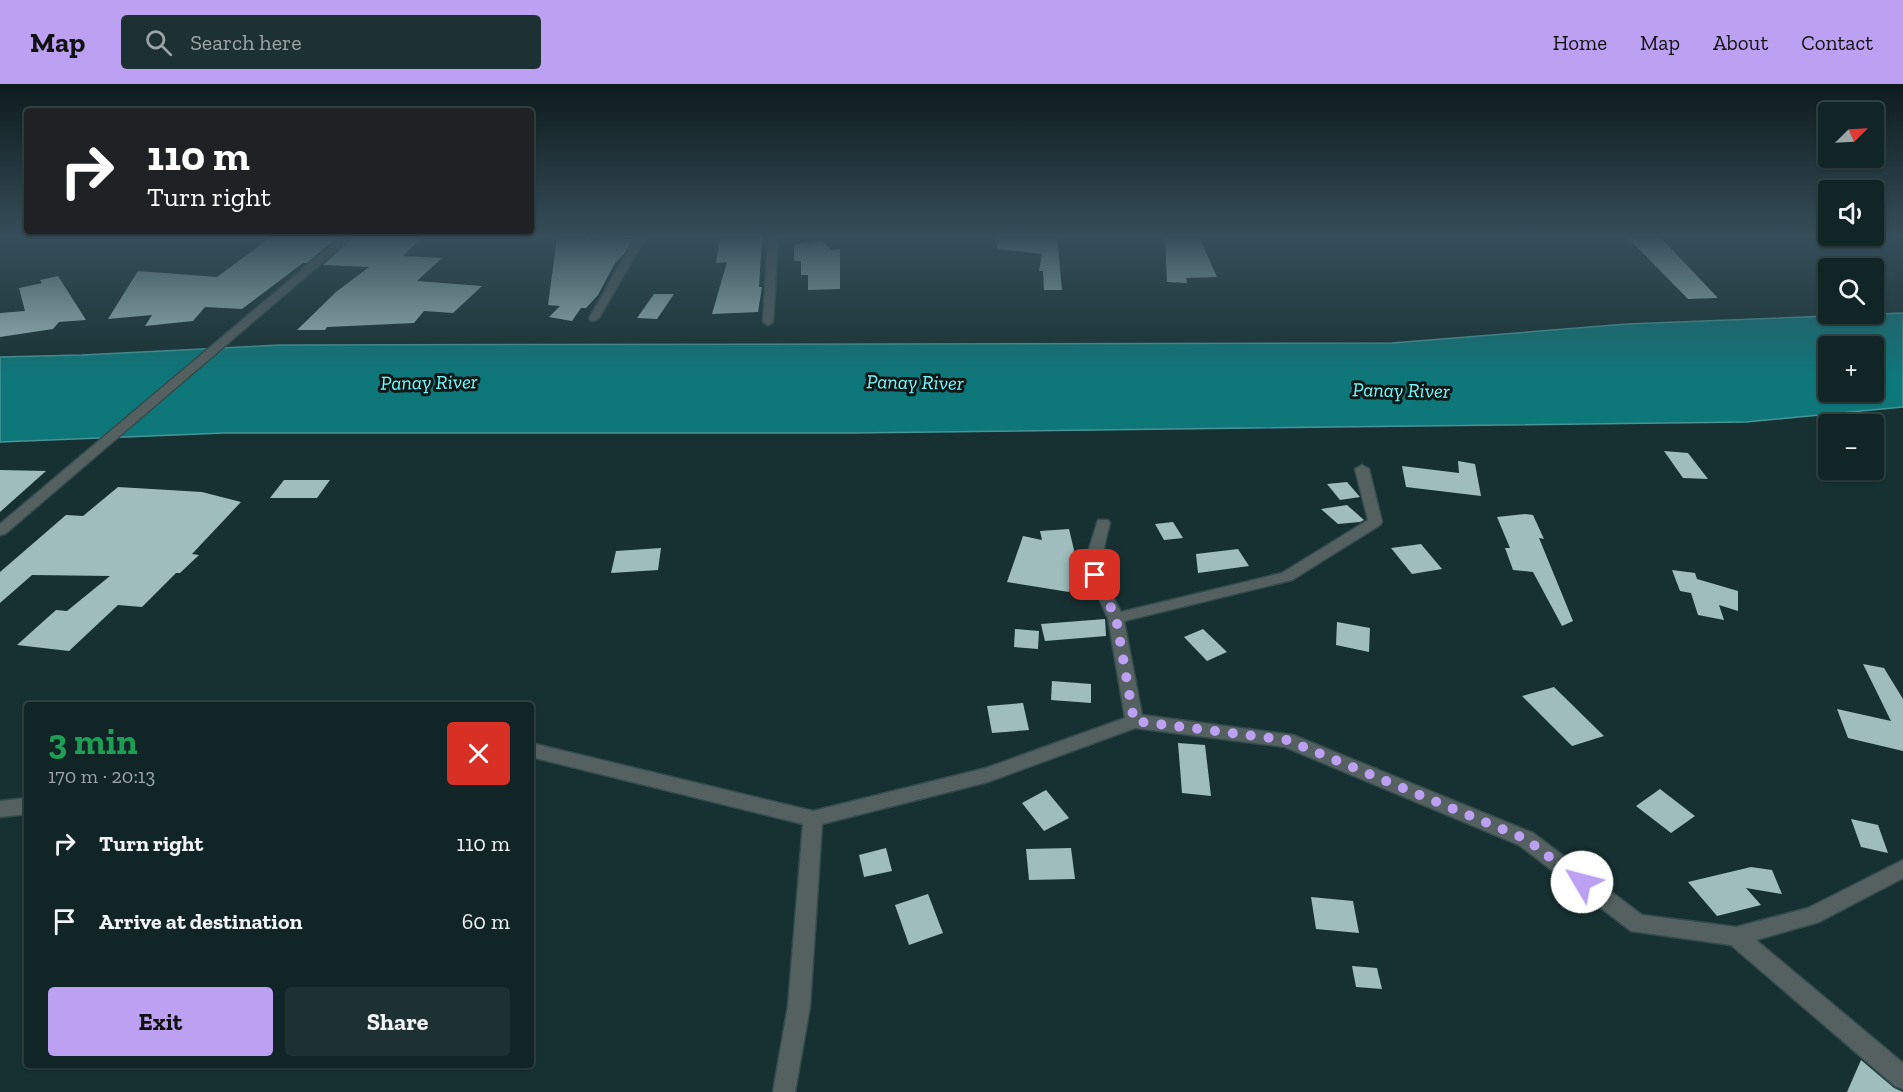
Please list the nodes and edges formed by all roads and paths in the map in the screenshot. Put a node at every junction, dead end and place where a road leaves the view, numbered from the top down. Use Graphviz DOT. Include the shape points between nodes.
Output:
graph roads {
  1 [pos="291,284"];
  2 [pos="614,284"];
  3 [pos="770,284"];
  4 [pos="594,318"];
  5 [pos="768,322"];
  6 [pos="1362,469"];
  7 [pos="1103,523"];
  8 [pos="0,531"];
  9 [pos="1116,618"];
  10 [pos="1134,721"];
  11 [pos="534,751"];
  12 [pos="24,806"];
  13 [pos="0,809"];
  14 [pos="813,819"];
  15 [pos="1903,868"];
  16 [pos="1736,936"];
  17 [pos="1903,1078"];
  18 [pos="784,1092"];
  1 -- 8 [label="street"];
  2 -- 4 [label="street"];
  3 -- 5 [label="street"];
  6 -- 9 [label="street" via="1375,522 1287,578"];
  7 -- 9 [label="street" via="1095,552 1095,575"];
  9 -- 10 [label="street"];
  10 -- 14 [label="street" via="988,775"];
  10 -- 16 [label="street" via="1287,740 1526,839 1638,924"];
  11 -- 14 [label="street"];
  12 -- 13 [label="street"];
  14 -- 18 [label="street" via="799,1006"];
  15 -- 16 [label="street" via="1812,916"];
  16 -- 17 [label="street"];
}
